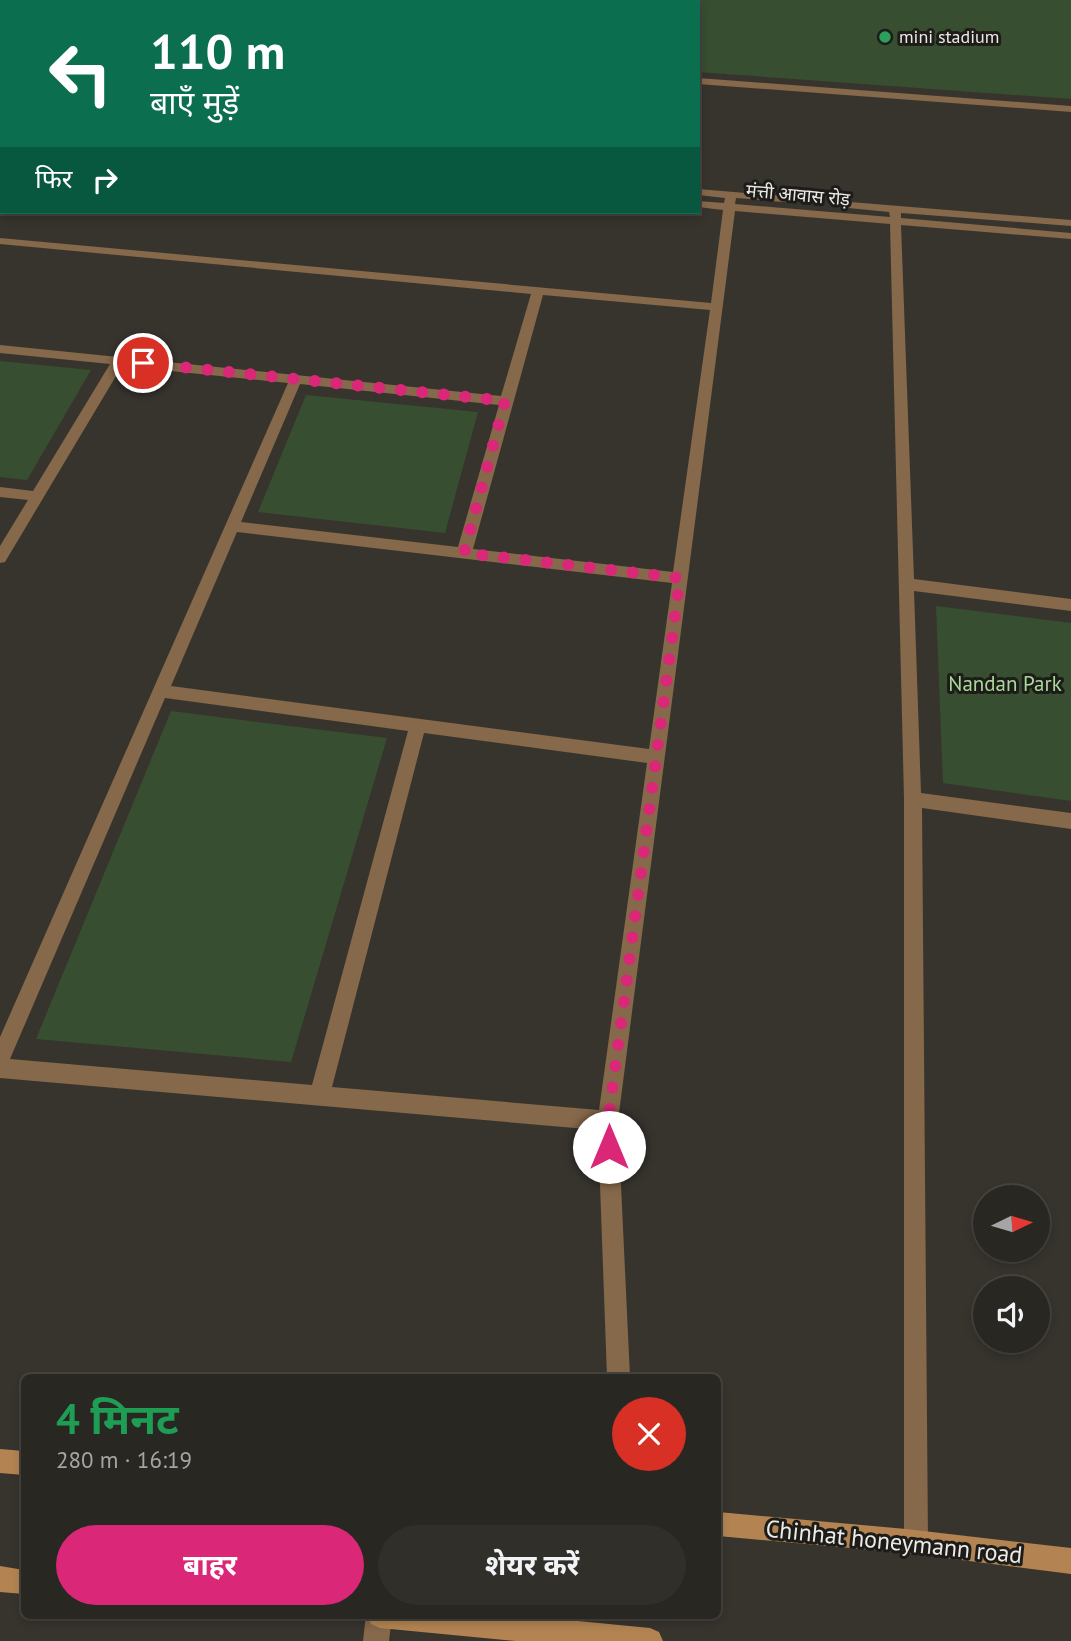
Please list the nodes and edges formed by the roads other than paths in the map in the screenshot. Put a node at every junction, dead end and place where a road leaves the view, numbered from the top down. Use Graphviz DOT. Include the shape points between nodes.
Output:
graph roads {
  1 [pos="700,81"];
  2 [pos="1071,109"];
  3 [pos="700,193"];
  4 [pos="730,201"];
  5 [pos="700,204"];
  6 [pos="895,215"];
  7 [pos="1071,223"];
  8 [pos="1071,236"];
  9 [pos="0,240"];
  10 [pos="538,290"];
  11 [pos="716,307"];
  12 [pos="0,349"];
  13 [pos="118,361"];
  14 [pos="296,379"];
  15 [pos="505,401"];
  16 [pos="0,492"];
  17 [pos="37,496"];
  18 [pos="232,526"];
  19 [pos="464,553"];
  20 [pos="0,558"];
  21 [pos="680,578"];
  22 [pos="906,583"];
  23 [pos="1071,605"];
  24 [pos="161,691"];
  25 [pos="418,725"];
  26 [pos="656,757"];
  27 [pos="913,799"];
  28 [pos="1071,821"];
  29 [pos="0,1060"];
  30 [pos="0,1068"];
  31 [pos="319,1096"];
  32 [pos="608,1121"];
  33 [pos="619,1374"];
  34 [pos="0,1461"];
  35 [pos="21,1463"];
  36 [pos="721,1524"];
  37 [pos="916,1542"];
  38 [pos="1071,1561"];
  39 [pos="0,1579"];
  40 [pos="21,1581"];
  41 [pos="379,1619"];
  42 [pos="422,1619"];
  43 [pos="376,1641"];
  44 [pos="650,1641"];
  1 -- 2 [label="street"];
  3 -- 4 [label="street"];
  4 -- 5 [label="street, मंत्ती आवास रोड़"];
  4 -- 6 [label="street, मंत्ती आवास रोड़"];
  4 -- 11 [label="street"];
  6 -- 7 [label="street"];
  6 -- 8 [label="street"];
  6 -- 22 [label="street"];
  9 -- 10 [label="street"];
  10 -- 11 [label="street"];
  10 -- 15 [label="street"];
  11 -- 21 [label="street"];
  12 -- 13 [label="street"];
  13 -- 14 [label="street"];
  13 -- 17 [label="street"];
  14 -- 15 [label="street"];
  14 -- 18 [label="street"];
  15 -- 19 [label="street"];
  16 -- 17 [label="street"];
  17 -- 20 [label="street"];
  18 -- 19 [label="street"];
  18 -- 24 [label="street"];
  19 -- 21 [label="street"];
  21 -- 26 [label="street"];
  22 -- 23 [label="street"];
  22 -- 27 [label="street"];
  24 -- 25 [label="street"];
  24 -- 29 [label="street"];
  25 -- 26 [label="street"];
  25 -- 31 [label="street"];
  26 -- 32 [label="street"];
  27 -- 28 [label="street"];
  27 -- 37 [label="street"];
  30 -- 31 [label="street"];
  31 -- 32 [label="street"];
  32 -- 33 [label="street"];
  34 -- 35 [label="street"];
  36 -- 37 [label="street, Chinhat honeymann road"];
  37 -- 38 [label="street, Chinhat honeymann road"];
  39 -- 40 [label="street"];
  41 -- 43 [label="street"];
  42 -- 44 [label="street"];
}
